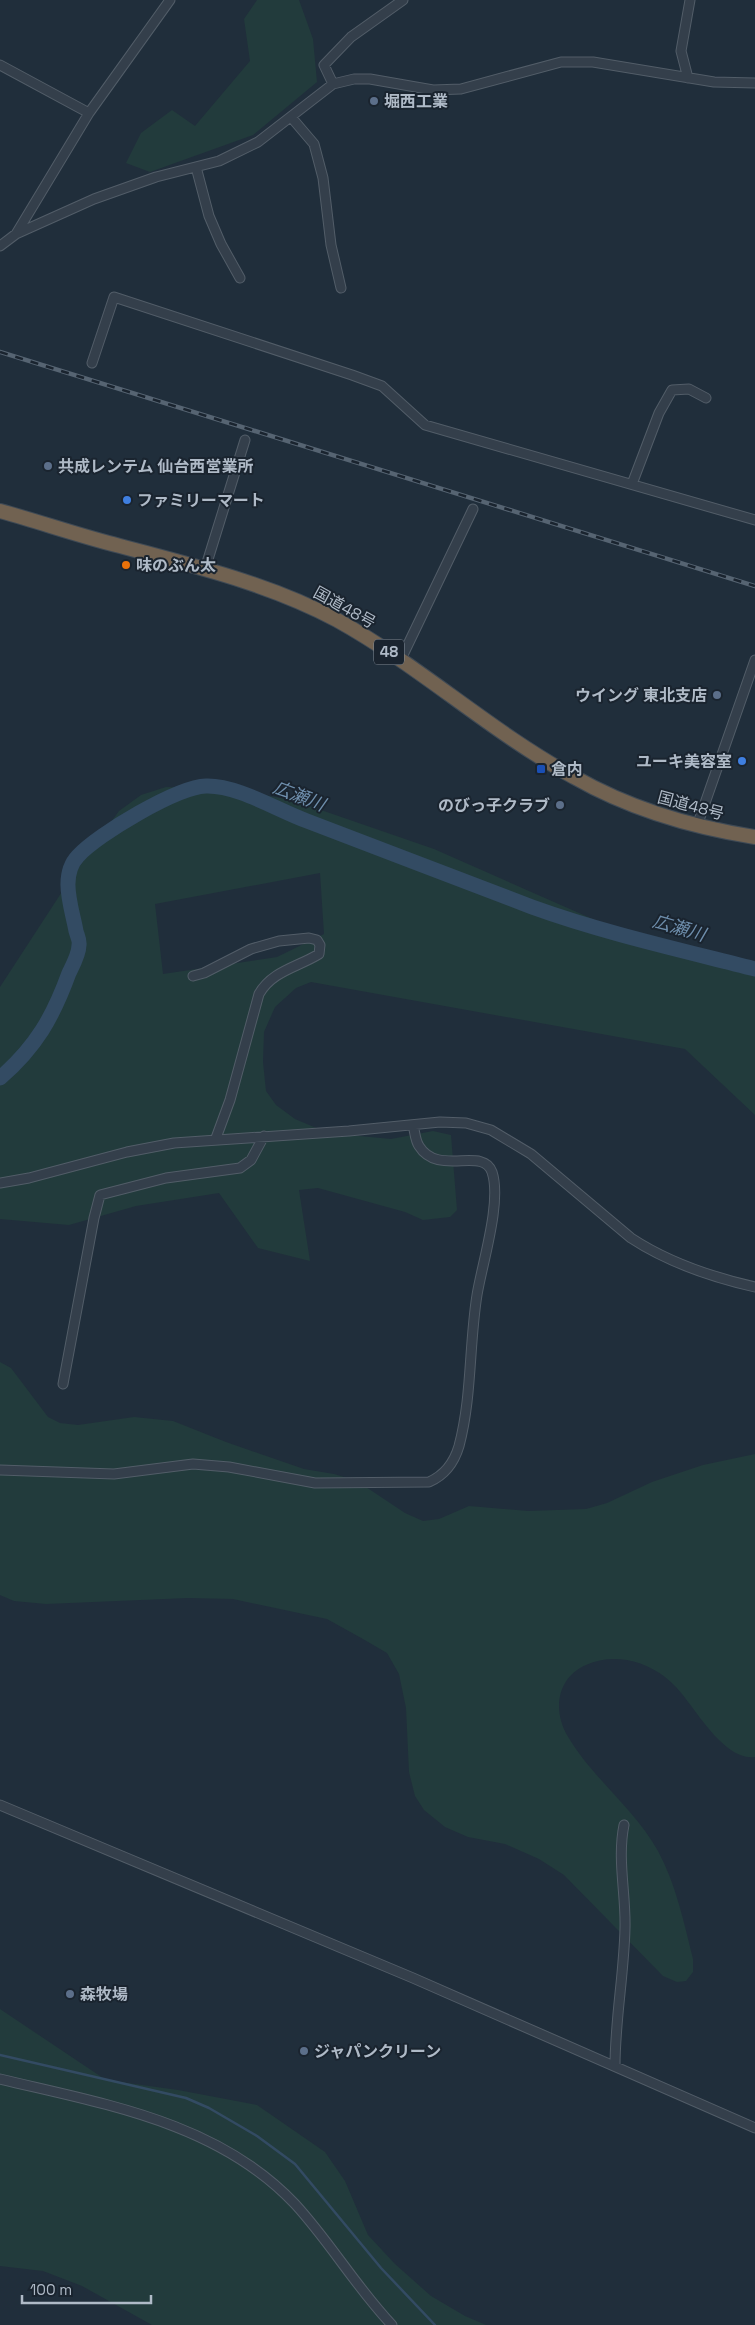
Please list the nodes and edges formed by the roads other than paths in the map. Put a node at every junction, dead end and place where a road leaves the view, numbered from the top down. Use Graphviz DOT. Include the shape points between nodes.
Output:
graph roads {
  1 [pos="170,0"];
  2 [pos="403,0"];
  3 [pos="690,0"];
  4 [pos="0,65"];
  5 [pos="688,78"];
  6 [pos="334,84"];
  7 [pos="755,84"];
  8 [pos="89,113"];
  9 [pos="291,117"];
  10 [pos="196,167"];
  11 [pos="16,234"];
  12 [pos="0,246"];
  13 [pos="240,278"];
  14 [pos="342,288"];
  15 [pos="92,363"];
  16 [pos="706,398"];
  17 [pos="245,440"];
  18 [pos="632,484"];
  19 [pos="473,509"];
  20 [pos="0,511"];
  21 [pos="755,520"];
  22 [pos="205,569"];
  23 [pos="401,659"];
  24 [pos="755,660"];
  25 [pos="697,826"];
  26 [pos="755,837"];
  27 [pos="192,976"];
  28 [pos="413,1125"];
  29 [pos="264,1136"];
  30 [pos="216,1138"];
  31 [pos="0,1183"];
  32 [pos="755,1287"];
  33 [pos="63,1384"];
  34 [pos="0,1470"];
  35 [pos="0,1805"];
  36 [pos="624,1825"];
  37 [pos="615,2066"];
  38 [pos="0,2079"];
  39 [pos="755,2128"];
  40 [pos="392,2325"];
  1 -- 8 [label="street"];
  2 -- 6 [label="street" via="351,37 324,65"];
  3 -- 5 [label="street" via="681,51"];
  4 -- 8 [label="street"];
  5 -- 6 [label="street" via="593,62 561,62 461,89 433,90 370,79"];
  5 -- 7 [label="street"];
  6 -- 9 [label="street"];
  8 -- 11 [label="street"];
  9 -- 10 [label="street" via="258,142 219,161"];
  9 -- 14 [label="street" via="314,144"];
  10 -- 11 [label="street" via="94,199"];
  10 -- 13 [label="street" via="209,216"];
  11 -- 12 [label="street"];
  15 -- 18 [label="street" via="114,297 382,386 425,425"];
  16 -- 18 [label="street" via="689,389 672,390 659,413"];
  17 -- 22 [label="street"];
  18 -- 21 [label="street"];
  19 -- 23 [label="street"];
  20 -- 22 [label="highway, 国道48号 / 48"];
  22 -- 23 [label="highway, 国道48号 / 48" via="294,599"];
  23 -- 25 [label="highway, 国道48号 / 48" via="572,777 645,810"];
  24 -- 25 [label="street"];
  25 -- 26 [label="highway, 国道48号 / 48"];
  27 -- 30 [label="street" via="251,949 278,942 308,938 318,940 320,945 319,954 266,983 259,994 230,1100"];
  28 -- 29 [label="street"];
  28 -- 32 [label="street" via="466,1123 491,1130 531,1154 646,1248 701,1273"];
  28 -- 34 [label="street" via="419,1146 433,1158 442,1162 478,1160 486,1164 492,1172 494,1196 477,1296 464,1420 451,1466 441,1477 429,1482 315,1483 229,1467 193,1464 114,1474"];
  29 -- 30 [label="street"];
  29 -- 33 [label="street" via="251,1160 240,1168 166,1178 100,1195"];
  30 -- 31 [label="street" via="127,1152"];
  35 -- 37 [label="street" via="193,1884"];
  36 -- 37 [label="street" via="620,1843 625,1930"];
  37 -- 39 [label="street"];
  38 -- 40 [label="street" via="124,2108 173,2124 253,2167 296,2206"];
}
